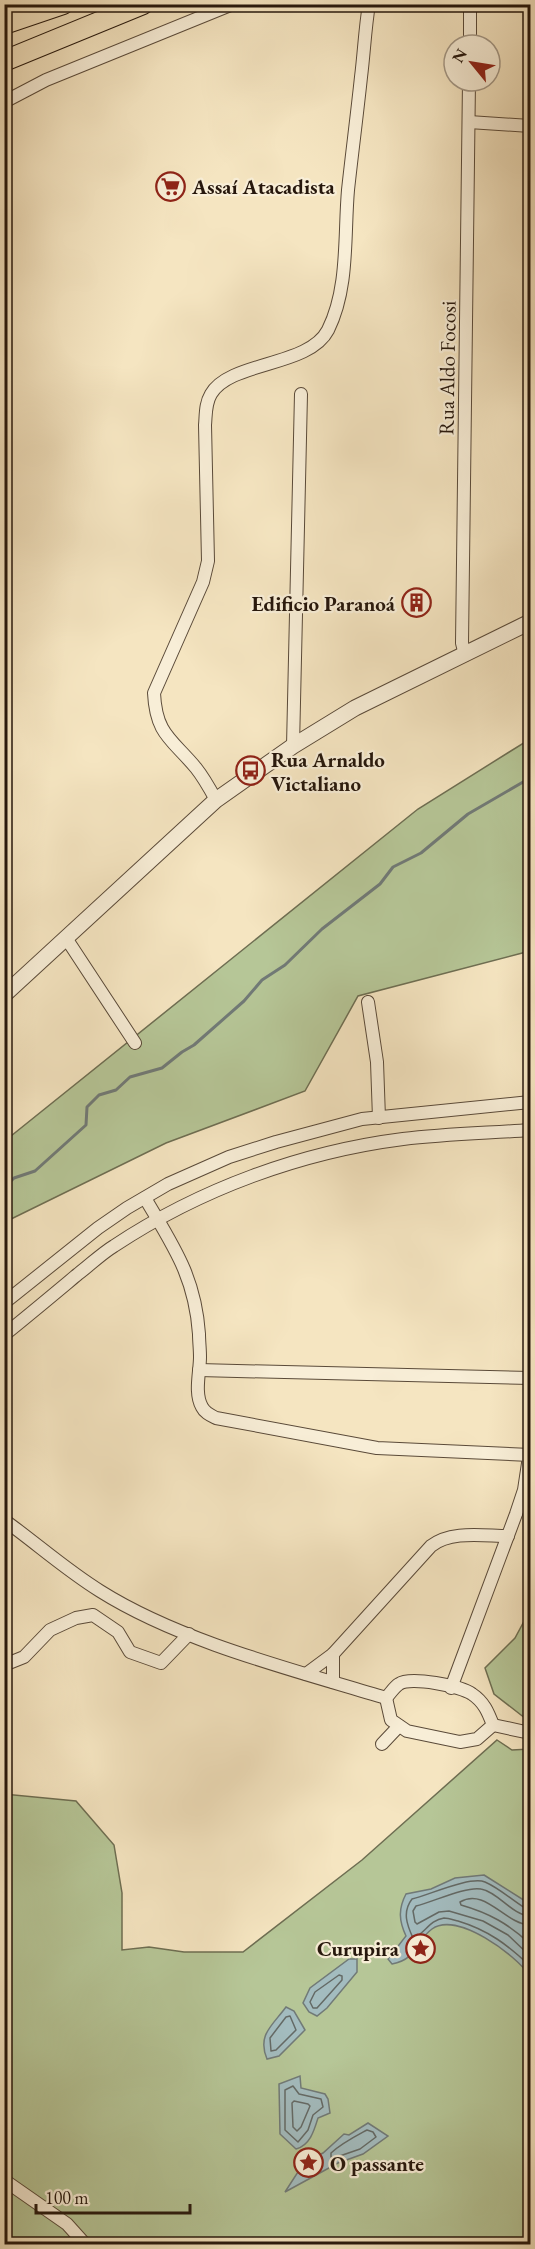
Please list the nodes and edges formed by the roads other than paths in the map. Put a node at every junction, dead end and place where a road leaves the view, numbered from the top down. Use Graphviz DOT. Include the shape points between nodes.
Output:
graph roads {
  1 [pos="63,4"];
  2 [pos="143,4"];
  3 [pos="232,4"];
  4 [pos="470,4"];
  5 [pos="367,6"];
  6 [pos="4,24"];
  7 [pos="470,33"];
  8 [pos="4,62"];
  9 [pos="469,93"];
  10 [pos="4,102"];
  11 [pos="469,122"];
  12 [pos="531,126"];
  13 [pos="301,394"];
  14 [pos="531,622"];
  15 [pos="465,655"];
  16 [pos="293,746"];
  17 [pos="216,800"];
  18 [pos="66,938"];
  19 [pos="4,995"];
  20 [pos="368,1002"];
  21 [pos="135,1043"];
  22 [pos="531,1102"];
  23 [pos="379,1118"];
  24 [pos="531,1130"];
  25 [pos="145,1198"];
  26 [pos="158,1219"];
  27 [pos="4,1303"];
  28 [pos="4,1335"];
  29 [pos="199,1370"];
  30 [pos="531,1378"];
  31 [pos="530,1452"];
  32 [pos="4,1520"];
  33 [pos="508,1536"];
  34 [pos="189,1634"];
  35 [pos="333,1654"];
  36 [pos="4,1665"];
  37 [pos="306,1674"];
  38 [pos="333,1682"];
  39 [pos="452,1688"];
  40 [pos="386,1698"];
  41 [pos="493,1725"];
  42 [pos="399,1726"];
  43 [pos="531,1733"];
  44 [pos="382,1744"];
  45 [pos="4,2180"];
  46 [pos="85,2244"];
  1 -- 6 [label="main road"];
  2 -- 8 [label="main road"];
  3 -- 10 [label="street" via="46,80"];
  4 -- 7 [label="street"];
  5 -- 17 [label="street" via="335,316 314,345 218,385 207,404 208,561 203,582 154,693 159,726 196,768"];
  9 -- 11 [label="street, Rua Aldo Focosi"];
  11 -- 12 [label="street"];
  11 -- 15 [label="street, Rua Aldo Focosi" via="462,643"];
  13 -- 16 [label="street"];
  14 -- 15 [label="street"];
  15 -- 16 [label="street" via="355,708"];
  16 -- 17 [label="street"];
  17 -- 18 [label="street"];
  18 -- 19 [label="street"];
  18 -- 21 [label="street"];
  20 -- 23 [label="street" via="377,1062"];
  22 -- 23 [label="street"];
  23 -- 25 [label="street" via="321,1129 229,1157"];
  24 -- 26 [label="street" via="404,1139 322,1154 247,1179"];
  25 -- 26 [label="street"];
  25 -- 27 [label="street" via="98,1228"];
  26 -- 28 [label="street" via="112,1247"];
  26 -- 29 [label="street" via="176,1248 191,1285 198,1315"];
  29 -- 30 [label="street"];
  29 -- 31 [label="street" via="200,1405 216,1418 377,1448"];
  31 -- 33 [label="street" via="524,1490"];
  32 -- 34 [label="street" via="99,1591"];
  33 -- 35 [label="street" via="454,1536 439,1540"];
  33 -- 39 [label="street"];
  34 -- 36 [label="street" via="161,1663 130,1652 118,1632 93,1615 50,1630 24,1657"];
  34 -- 37 [label="street"];
  35 -- 37 [label="street"];
  35 -- 38 [label="street"];
  37 -- 38 [label="street"];
  38 -- 40 [label="street"];
  39 -- 40 [label="street" via="418,1680 399,1683"];
  39 -- 41 [label="street" via="470,1692 486,1706"];
  40 -- 42 [label="street" via="391,1720"];
  41 -- 42 [label="street" via="477,1739 460,1743"];
  41 -- 43 [label="street"];
  42 -- 44 [label="street"];
  45 -- 46 [label="street" via="67,2224"];
}
